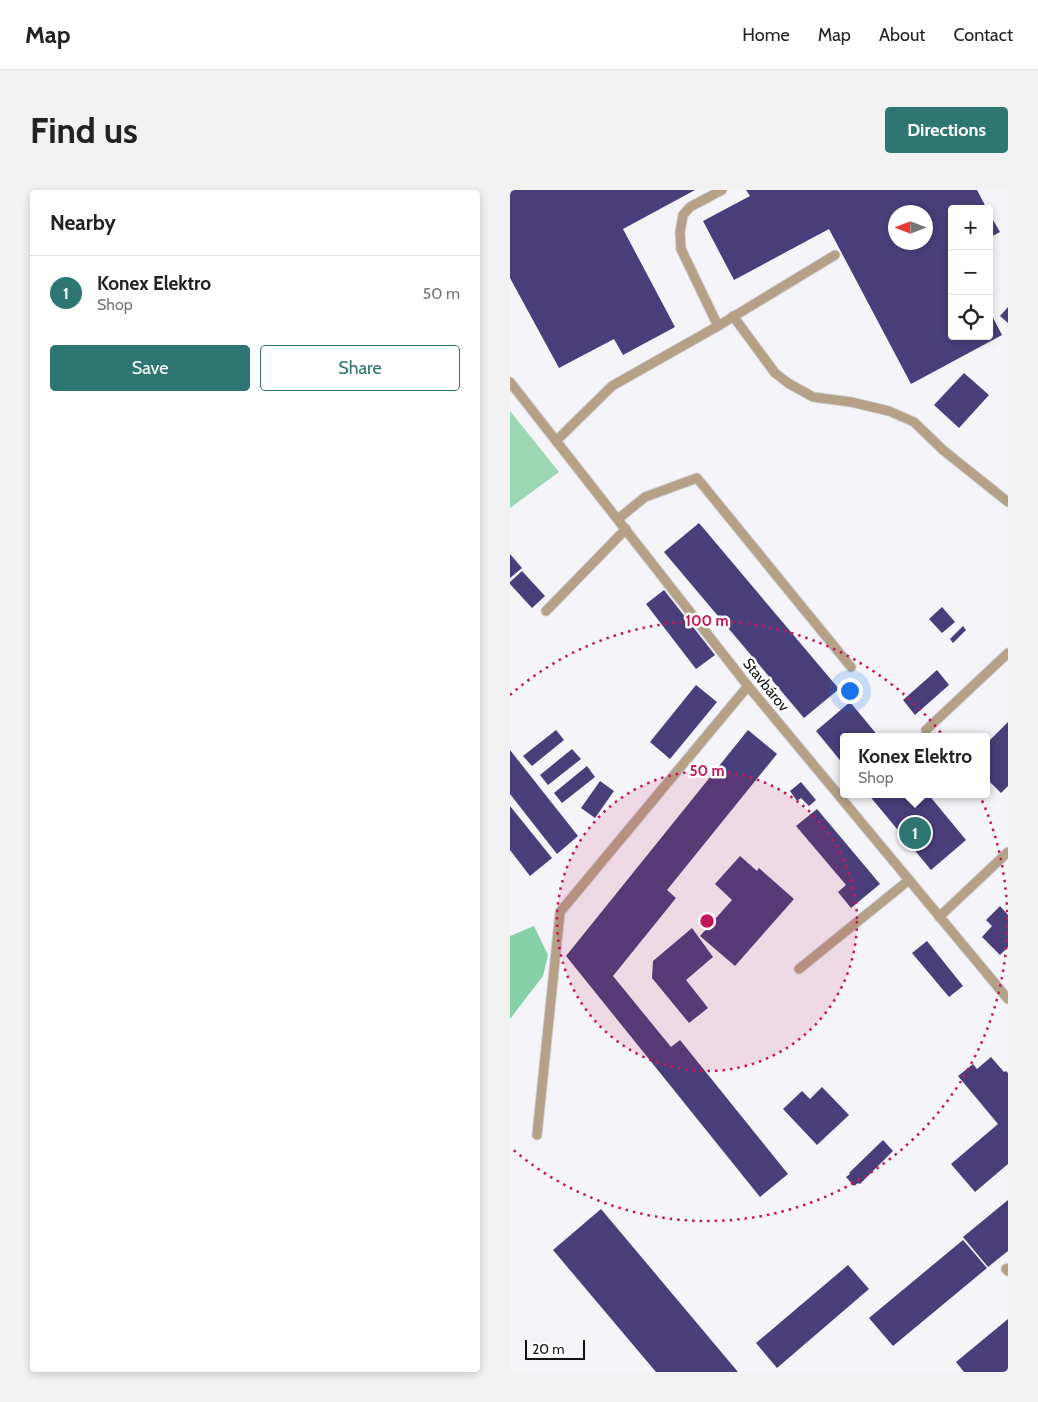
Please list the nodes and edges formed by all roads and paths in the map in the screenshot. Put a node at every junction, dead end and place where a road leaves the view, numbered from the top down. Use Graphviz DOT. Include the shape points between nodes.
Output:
graph roads {
  1 [pos="722,190"];
  2 [pos="835,254"];
  3 [pos="733,316"];
  4 [pos="718,326"];
  5 [pos="510,382"];
  6 [pos="556,441"];
  7 [pos="1008,502"];
  8 [pos="618,519"];
  9 [pos="626,529"];
  10 [pos="546,611"];
  11 [pos="1008,653"];
  12 [pos="851,667"];
  13 [pos="748,686"];
  14 [pos="926,730"];
  15 [pos="840,797"];
  16 [pos="841,798"];
  17 [pos="1008,852"];
  18 [pos="909,880"];
  19 [pos="940,917"];
  20 [pos="799,970"];
  21 [pos="1008,999"];
  22 [pos="537,1135"];
  1 -- 4 [label="lane" via="690,207 683,215 680,232 681,249"];
  2 -- 3 [label="lane"];
  3 -- 4 [label="lane"];
  3 -- 7 [label="lane" via="775,373 788,383 813,397 890,411 914,422 943,450"];
  4 -- 6 [label="lane" via="612,386"];
  5 -- 6 [label="lane, Stavbárov"];
  6 -- 8 [label="lane, Stavbárov"];
  8 -- 9 [label="lane, Stavbárov"];
  8 -- 12 [label="lane" via="645,497 697,478"];
  9 -- 10 [label="lane"];
  9 -- 13 [label="lane, Stavbárov"];
  11 -- 14 [label="lane"];
  13 -- 15 [label="lane, Stavbárov"];
  13 -- 22 [label="lane" via="560,912"];
  16 -- 18 [label="lane, Stavbárov"];
  17 -- 19 [label="lane"];
  18 -- 19 [label="lane, Stavbárov"];
  18 -- 20 [label="lane"];
  19 -- 21 [label="lane, Stavbárov"];
}
